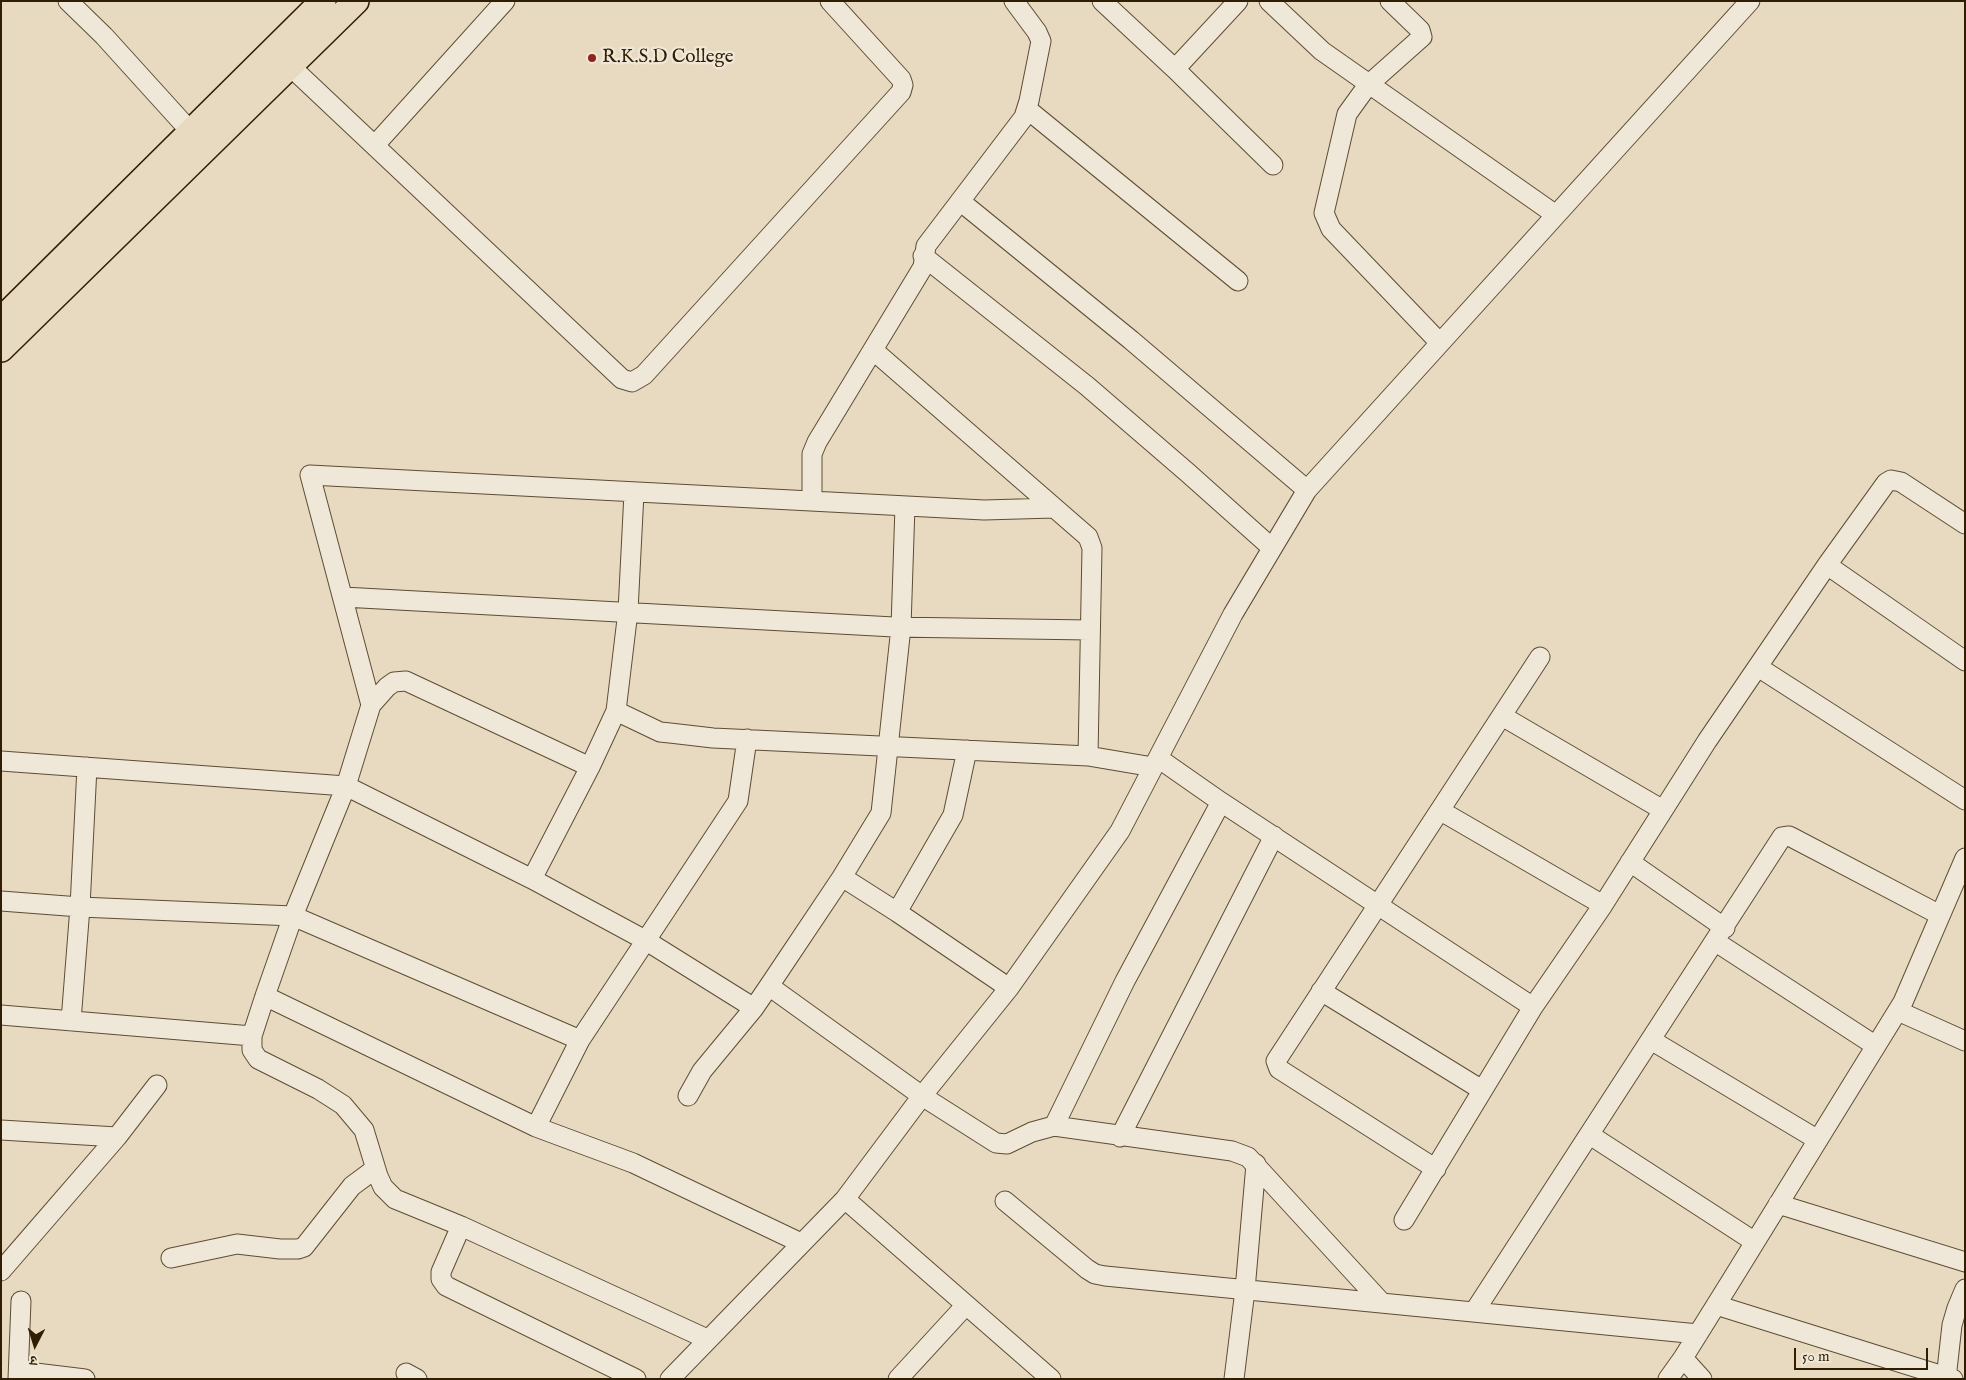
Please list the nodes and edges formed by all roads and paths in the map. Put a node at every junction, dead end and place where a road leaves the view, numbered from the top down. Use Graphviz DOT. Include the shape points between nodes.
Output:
graph roads {
  1 [pos="68,1"];
  2 [pos="323,1"];
  3 [pos="356,1"];
  4 [pos="505,1"];
  5 [pos="830,1"];
  6 [pos="1102,1"];
  7 [pos="1238,1"];
  8 [pos="1269,1"];
  9 [pos="1390,1"];
  10 [pos="1750,1"];
  11 [pos="1019,3"];
  12 [pos="290,66"];
  13 [pos="1175,70"];
  14 [pos="1368,85"];
  15 [pos="1027,109"];
  16 [pos="191,132"];
  17 [pos="375,146"];
  18 [pos="1273,165"];
  19 [pos="960,201"];
  20 [pos="1556,215"];
  21 [pos="924,256"];
  22 [pos="1238,281"];
  23 [pos="1,320"];
  24 [pos="1440,343"];
  25 [pos="1,349"];
  26 [pos="872,350"];
  27 [pos="1306,490"];
  28 [pos="634,493"];
  29 [pos="812,501"];
  30 [pos="905,506"];
  31 [pos="1054,508"];
  32 [pos="1965,524"];
  33 [pos="1272,548"];
  34 [pos="1827,565"];
  35 [pos="343,597"];
  36 [pos="628,611"];
  37 [pos="901,627"];
  38 [pos="1089,630"];
  39 [pos="1540,657"];
  40 [pos="1965,661"];
  41 [pos="1758,667"];
  42 [pos="371,705"];
  43 [pos="616,711"];
  44 [pos="1502,716"];
  45 [pos="747,740"];
  46 [pos="889,746"];
  47 [pos="967,750"];
  48 [pos="1088,756"];
  49 [pos="1,761"];
  50 [pos="1155,763"];
  51 [pos="87,767"];
  52 [pos="590,767"];
  53 [pos="346,786"];
  54 [pos="1965,800"];
  55 [pos="1221,802"];
  56 [pos="1664,810"];
  57 [pos="1441,811"];
  58 [pos="1274,836"];
  59 [pos="1965,858"];
  60 [pos="1630,862"];
  61 [pos="842,877"];
  62 [pos="532,879"];
  63 [pos="1,902"];
  64 [pos="1377,905"];
  65 [pos="1603,905"];
  66 [pos="80,907"];
  67 [pos="897,912"];
  68 [pos="1940,915"];
  69 [pos="293,916"];
  70 [pos="1720,935"];
  71 [pos="645,940"];
  72 [pos="769,986"];
  73 [pos="1009,988"];
  74 [pos="1321,991"];
  75 [pos="265,996"];
  76 [pos="1533,1007"];
  77 [pos="754,1008"];
  78 [pos="1898,1011"];
  79 [pos="1,1015"];
  80 [pos="71,1021"];
  81 [pos="252,1036"];
  82 [pos="580,1040"];
  83 [pos="1651,1040"];
  84 [pos="1965,1042"];
  85 [pos="1876,1046"];
  86 [pos="157,1085"];
  87 [pos="1482,1090"];
  88 [pos="688,1096"];
  89 [pos="922,1096"];
  90 [pos="1054,1126"];
  91 [pos="536,1127"];
  92 [pos="1,1130"];
  93 [pos="1590,1135"];
  94 [pos="117,1137"];
  95 [pos="1120,1137"];
  96 [pos="1818,1140"];
  97 [pos="1256,1164"];
  98 [pos="375,1169"];
  99 [pos="1436,1169"];
  100 [pos="845,1199"];
  101 [pos="1005,1201"];
  102 [pos="1778,1204"];
  103 [pos="1404,1220"];
  104 [pos="461,1226"];
  105 [pos="801,1242"];
  106 [pos="1755,1242"];
  107 [pos="171,1258"];
  108 [pos="1965,1262"];
  109 [pos="1,1271"];
  110 [pos="1965,1289"];
  111 [pos="1245,1290"];
  112 [pos="21,1301"];
  113 [pos="1382,1303"];
  114 [pos="966,1305"];
  115 [pos="1716,1305"];
  116 [pos="1474,1312"];
  117 [pos="1698,1334"];
  118 [pos="707,1339"];
  119 [pos="1683,1358"];
  120 [pos="19,1375"];
  121 [pos="1948,1378"];
  122 [pos="86,1379"];
  123 [pos="636,1379"];
  124 [pos="670,1379"];
  125 [pos="898,1379"];
  126 [pos="1051,1379"];
  127 [pos="1234,1379"];
  128 [pos="1668,1379"];
  129 [pos="1702,1379"];
  1 -- 16 [label="street"];
  2 -- 16 [label="main road"];
  3 -- 12 [label="main road"];
  4 -- 17 [label="street"];
  5 -- 17 [label="street" via="901,79 901,92 644,375 632,382 622,379"];
  6 -- 13 [label="street"];
  7 -- 13 [label="street"];
  8 -- 14 [label="street" via="1322,51"];
  9 -- 14 [label="street" via="1420,30 1422,37"];
  10 -- 20 [label="street"];
  11 -- 15 [label="street" via="1041,41"];
  12 -- 17 [label="street"];
  12 -- 25 [label="main road"];
  13 -- 18 [label="street"];
  14 -- 20 [label="street"];
  14 -- 24 [label="street" via="1345,119 1324,209 1325,217 1331,229"];
  15 -- 19 [label="street"];
  15 -- 22 [label="street"];
  16 -- 23 [label="main road"];
  19 -- 21 [label="street" via="926,246"];
  19 -- 27 [label="street" via="1138,346"];
  20 -- 24 [label="street"];
  21 -- 26 [label="street" via="924,267"];
  21 -- 33 [label="street" via="1087,386"];
  24 -- 27 [label="street"];
  26 -- 29 [label="street" via="814,448"];
  26 -- 31 [label="street"];
  27 -- 33 [label="street"];
  28 -- 29 [label="street"];
  28 -- 35 [label="street" via="310,476"];
  28 -- 36 [label="street"];
  29 -- 30 [label="street"];
  30 -- 31 [label="street" via="984,510"];
  30 -- 37 [label="street"];
  31 -- 38 [label="street" via="1088,537 1092,548"];
  32 -- 34 [label="street" via="1901,482 1891,480"];
  33 -- 50 [label="street" via="1233,614"];
  34 -- 40 [label="street"];
  34 -- 41 [label="street"];
  35 -- 36 [label="street"];
  35 -- 42 [label="street"];
  36 -- 37 [label="street"];
  36 -- 43 [label="street"];
  37 -- 38 [label="street"];
  37 -- 46 [label="street"];
  38 -- 48 [label="street"];
  39 -- 44 [label="street"];
  41 -- 54 [label="street"];
  41 -- 56 [label="street"];
  42 -- 52 [label="street" via="394,682 406,682"];
  42 -- 53 [label="street"];
  43 -- 45 [label="street" via="660,732"];
  43 -- 52 [label="street"];
  44 -- 56 [label="street"];
  44 -- 57 [label="street"];
  45 -- 46 [label="street"];
  45 -- 71 [label="street" via="738,801"];
  46 -- 47 [label="street"];
  46 -- 61 [label="street" via="881,813"];
  47 -- 48 [label="street"];
  47 -- 67 [label="street" via="953,815"];
  48 -- 50 [label="street"];
  49 -- 51 [label="street"];
  50 -- 55 [label="street"];
  50 -- 73 [label="street" via="1120,830"];
  51 -- 53 [label="street"];
  51 -- 66 [label="street"];
  52 -- 62 [label="street"];
  53 -- 62 [label="street"];
  53 -- 69 [label="street"];
  55 -- 58 [label="street"];
  55 -- 90 [label="street" via="1125,981"];
  56 -- 60 [label="street"];
  57 -- 64 [label="street"];
  57 -- 65 [label="street"];
  58 -- 64 [label="street"];
  58 -- 95 [label="street"];
  59 -- 68 [label="street"];
  60 -- 65 [label="street"];
  60 -- 70 [label="street"];
  61 -- 67 [label="street"];
  61 -- 72 [label="street"];
  62 -- 71 [label="street"];
  63 -- 66 [label="street"];
  64 -- 74 [label="street"];
  64 -- 76 [label="street"];
  65 -- 76 [label="street"];
  66 -- 69 [label="street"];
  66 -- 80 [label="street"];
  67 -- 73 [label="street"];
  68 -- 70 [label="street" via="1789,836 1782,838"];
  68 -- 78 [label="street"];
  69 -- 75 [label="street"];
  69 -- 82 [label="street"];
  70 -- 83 [label="street"];
  70 -- 85 [label="street"];
  71 -- 77 [label="street"];
  71 -- 82 [label="street"];
  72 -- 77 [label="street"];
  72 -- 89 [label="street"];
  73 -- 89 [label="street"];
  74 -- 87 [label="street"];
  74 -- 99 [label="street" via="1277,1057 1276,1065"];
  75 -- 81 [label="street"];
  75 -- 91 [label="street"];
  76 -- 87 [label="street"];
  77 -- 88 [label="street" via="702,1071"];
  78 -- 84 [label="street"];
  78 -- 85 [label="street"];
  79 -- 80 [label="street"];
  80 -- 81 [label="street"];
  81 -- 98 [label="street" via="252,1050 258,1059 318,1089 343,1106 364,1130"];
  82 -- 91 [label="street"];
  83 -- 93 [label="street"];
  83 -- 96 [label="street"];
  85 -- 96 [label="street"];
  86 -- 94 [label="street"];
  87 -- 99 [label="street"];
  89 -- 90 [label="street" via="1001,1145"];
  89 -- 100 [label="street"];
  90 -- 95 [label="street"];
  91 -- 105 [label="street" via="633,1163"];
  92 -- 94 [label="street"];
  93 -- 106 [label="street"];
  93 -- 116 [label="street"];
  94 -- 109 [label="street"];
  95 -- 97 [label="street" via="1232,1151"];
  96 -- 102 [label="street"];
  97 -- 111 [label="street"];
  97 -- 113 [label="street"];
  98 -- 104 [label="street" via="383,1187 396,1199"];
  98 -- 107 [label="street" via="352,1186 304,1247 280,1249 237,1244"];
  99 -- 103 [label="street"];
  100 -- 105 [label="street"];
  100 -- 114 [label="street"];
  101 -- 111 [label="street" via="1095,1274"];
  102 -- 106 [label="street"];
  102 -- 108 [label="street"];
  104 -- 118 [label="street"];
  104 -- 123 [label="street" via="441,1272 446,1286"];
  105 -- 118 [label="street"];
  106 -- 115 [label="street"];
  110 -- 121 [label="street" via="1952,1326"];
  111 -- 113 [label="street"];
  111 -- 127 [label="street"];
  112 -- 120 [label="street"];
  113 -- 116 [label="street"];
  114 -- 125 [label="street"];
  114 -- 126 [label="street"];
  115 -- 117 [label="street"];
  115 -- 121 [label="street"];
  116 -- 117 [label="street"];
  117 -- 119 [label="street"];
  118 -- 124 [label="street"];
  119 -- 128 [label="street"];
  119 -- 129 [label="street"];
  120 -- 122 [label="street"];
}
